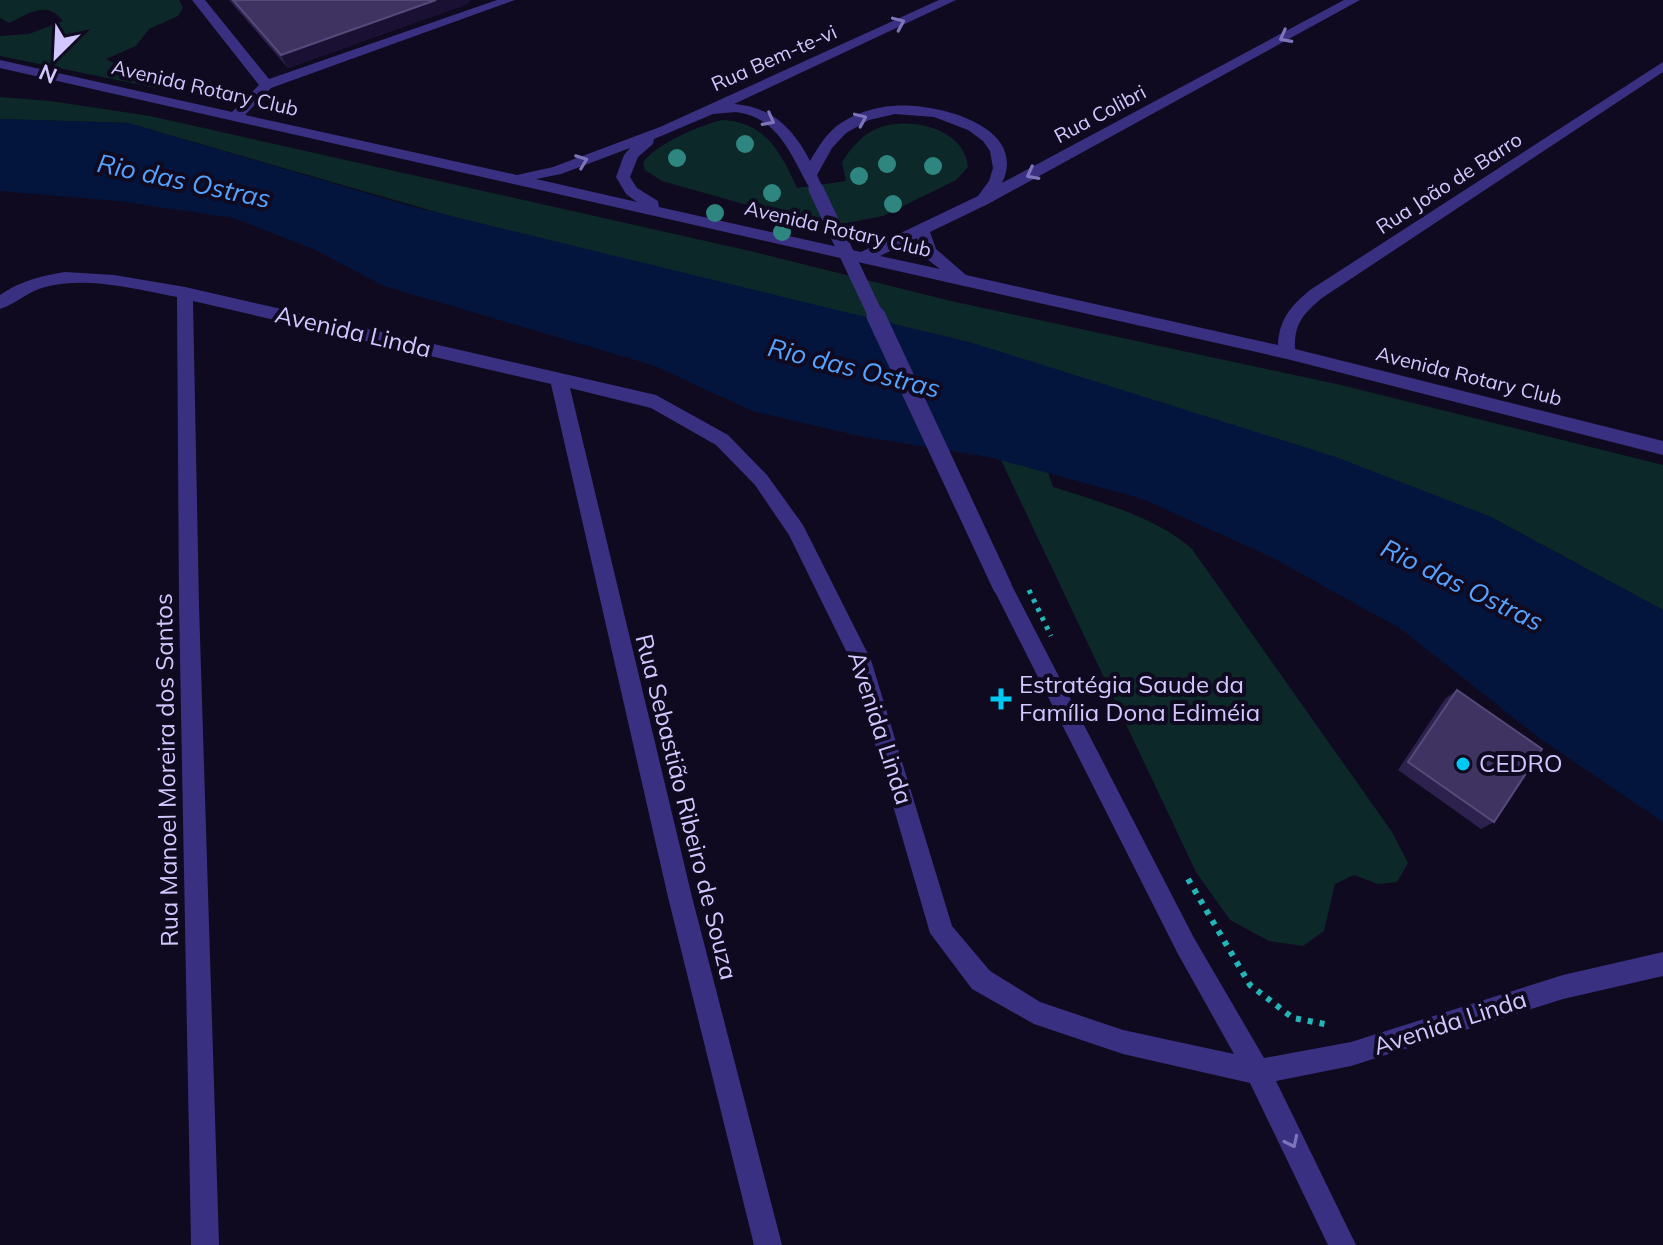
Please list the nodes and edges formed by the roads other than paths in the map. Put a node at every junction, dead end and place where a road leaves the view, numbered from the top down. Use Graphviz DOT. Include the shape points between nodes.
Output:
graph roads {
  1 [pos="198,0"];
  2 [pos="950,0"];
  3 [pos="1354,0"];
  4 [pos="505,1"];
  5 [pos="0,64"];
  6 [pos="1663,66"];
  7 [pos="266,85"];
  8 [pos="701,113"];
  9 [pos="235,117"];
  10 [pos="665,130"];
  11 [pos="507,178"];
  12 [pos="813,182"];
  13 [pos="983,200"];
  14 [pos="691,219"];
  15 [pos="922,231"];
  16 [pos="862,258"];
  17 [pos="966,281"];
  18 [pos="185,293"];
  19 [pos="0,303"];
  20 [pos="1287,353"];
  21 [pos="559,380"];
  22 [pos="1663,448"];
  23 [pos="1663,964"];
  24 [pos="1258,1072"];
  25 [pos="205,1245"];
  26 [pos="768,1245"];
  27 [pos="1342,1245"];
  1 -- 7 [label="street"];
  8 -- 2 [label="street, Rua Bem-te-vi, one-way"];
  3 -- 13 [label="street, Rua Colibri, one-way"];
  4 -- 7 [label="street"];
  5 -- 9 [label="street, Avenida Rotary Club"];
  6 -- 20 [label="street, Rua João de Barro" via="1316,294 1285,328"];
  7 -- 9 [label="street"];
  8 -- 10 [label="street, Rua Bem-te-vi"];
  8 -- 12 [label="street, one-way" via="741,109 775,121 795,142"];
  9 -- 11 [label="street, Avenida Rotary Club"];
  11 -- 10 [label="street, one-way" via="556,171"];
  10 -- 14 [label="street" via="631,155 623,177 639,197"];
  11 -- 14 [label="street, Avenida Rotary Club"];
  12 -- 13 [label="street, one-way" via="832,138 859,118 907,109 933,112 981,132 999,155 997,180"];
  12 -- 24 [label="street, bridge" via="1002,586 1186,946"];
  13 -- 15 [label="street, Rua Colibri"];
  14 -- 16 [label="street, Avenida Rotary Club"];
  15 -- 16 [label="street, Rua Colibri"];
  15 -- 17 [label="street" via="929,252"];
  16 -- 17 [label="street, Avenida Rotary Club"];
  17 -- 20 [label="street, Avenida Rotary Club"];
  18 -- 19 [label="street, Avenida Linda" via="123,282 51,278 15,290"];
  18 -- 21 [label="street, Avenida Linda"];
  18 -- 25 [label="street, Rua Manoel Moreira dos Santos"];
  20 -- 22 [label="street, Avenida Rotary Club"];
  21 -- 24 [label="street, Avenida Linda" via="656,402 722,440 761,480 796,530 861,660 942,933 981,980 1034,1012 1123,1042"];
  21 -- 26 [label="street, Rua Sebastião Ribeiro de Souza"];
  23 -- 24 [label="street, Avenida Linda" via="1563,987 1351,1054"];
  24 -- 27 [label="street, one-way"];
}
